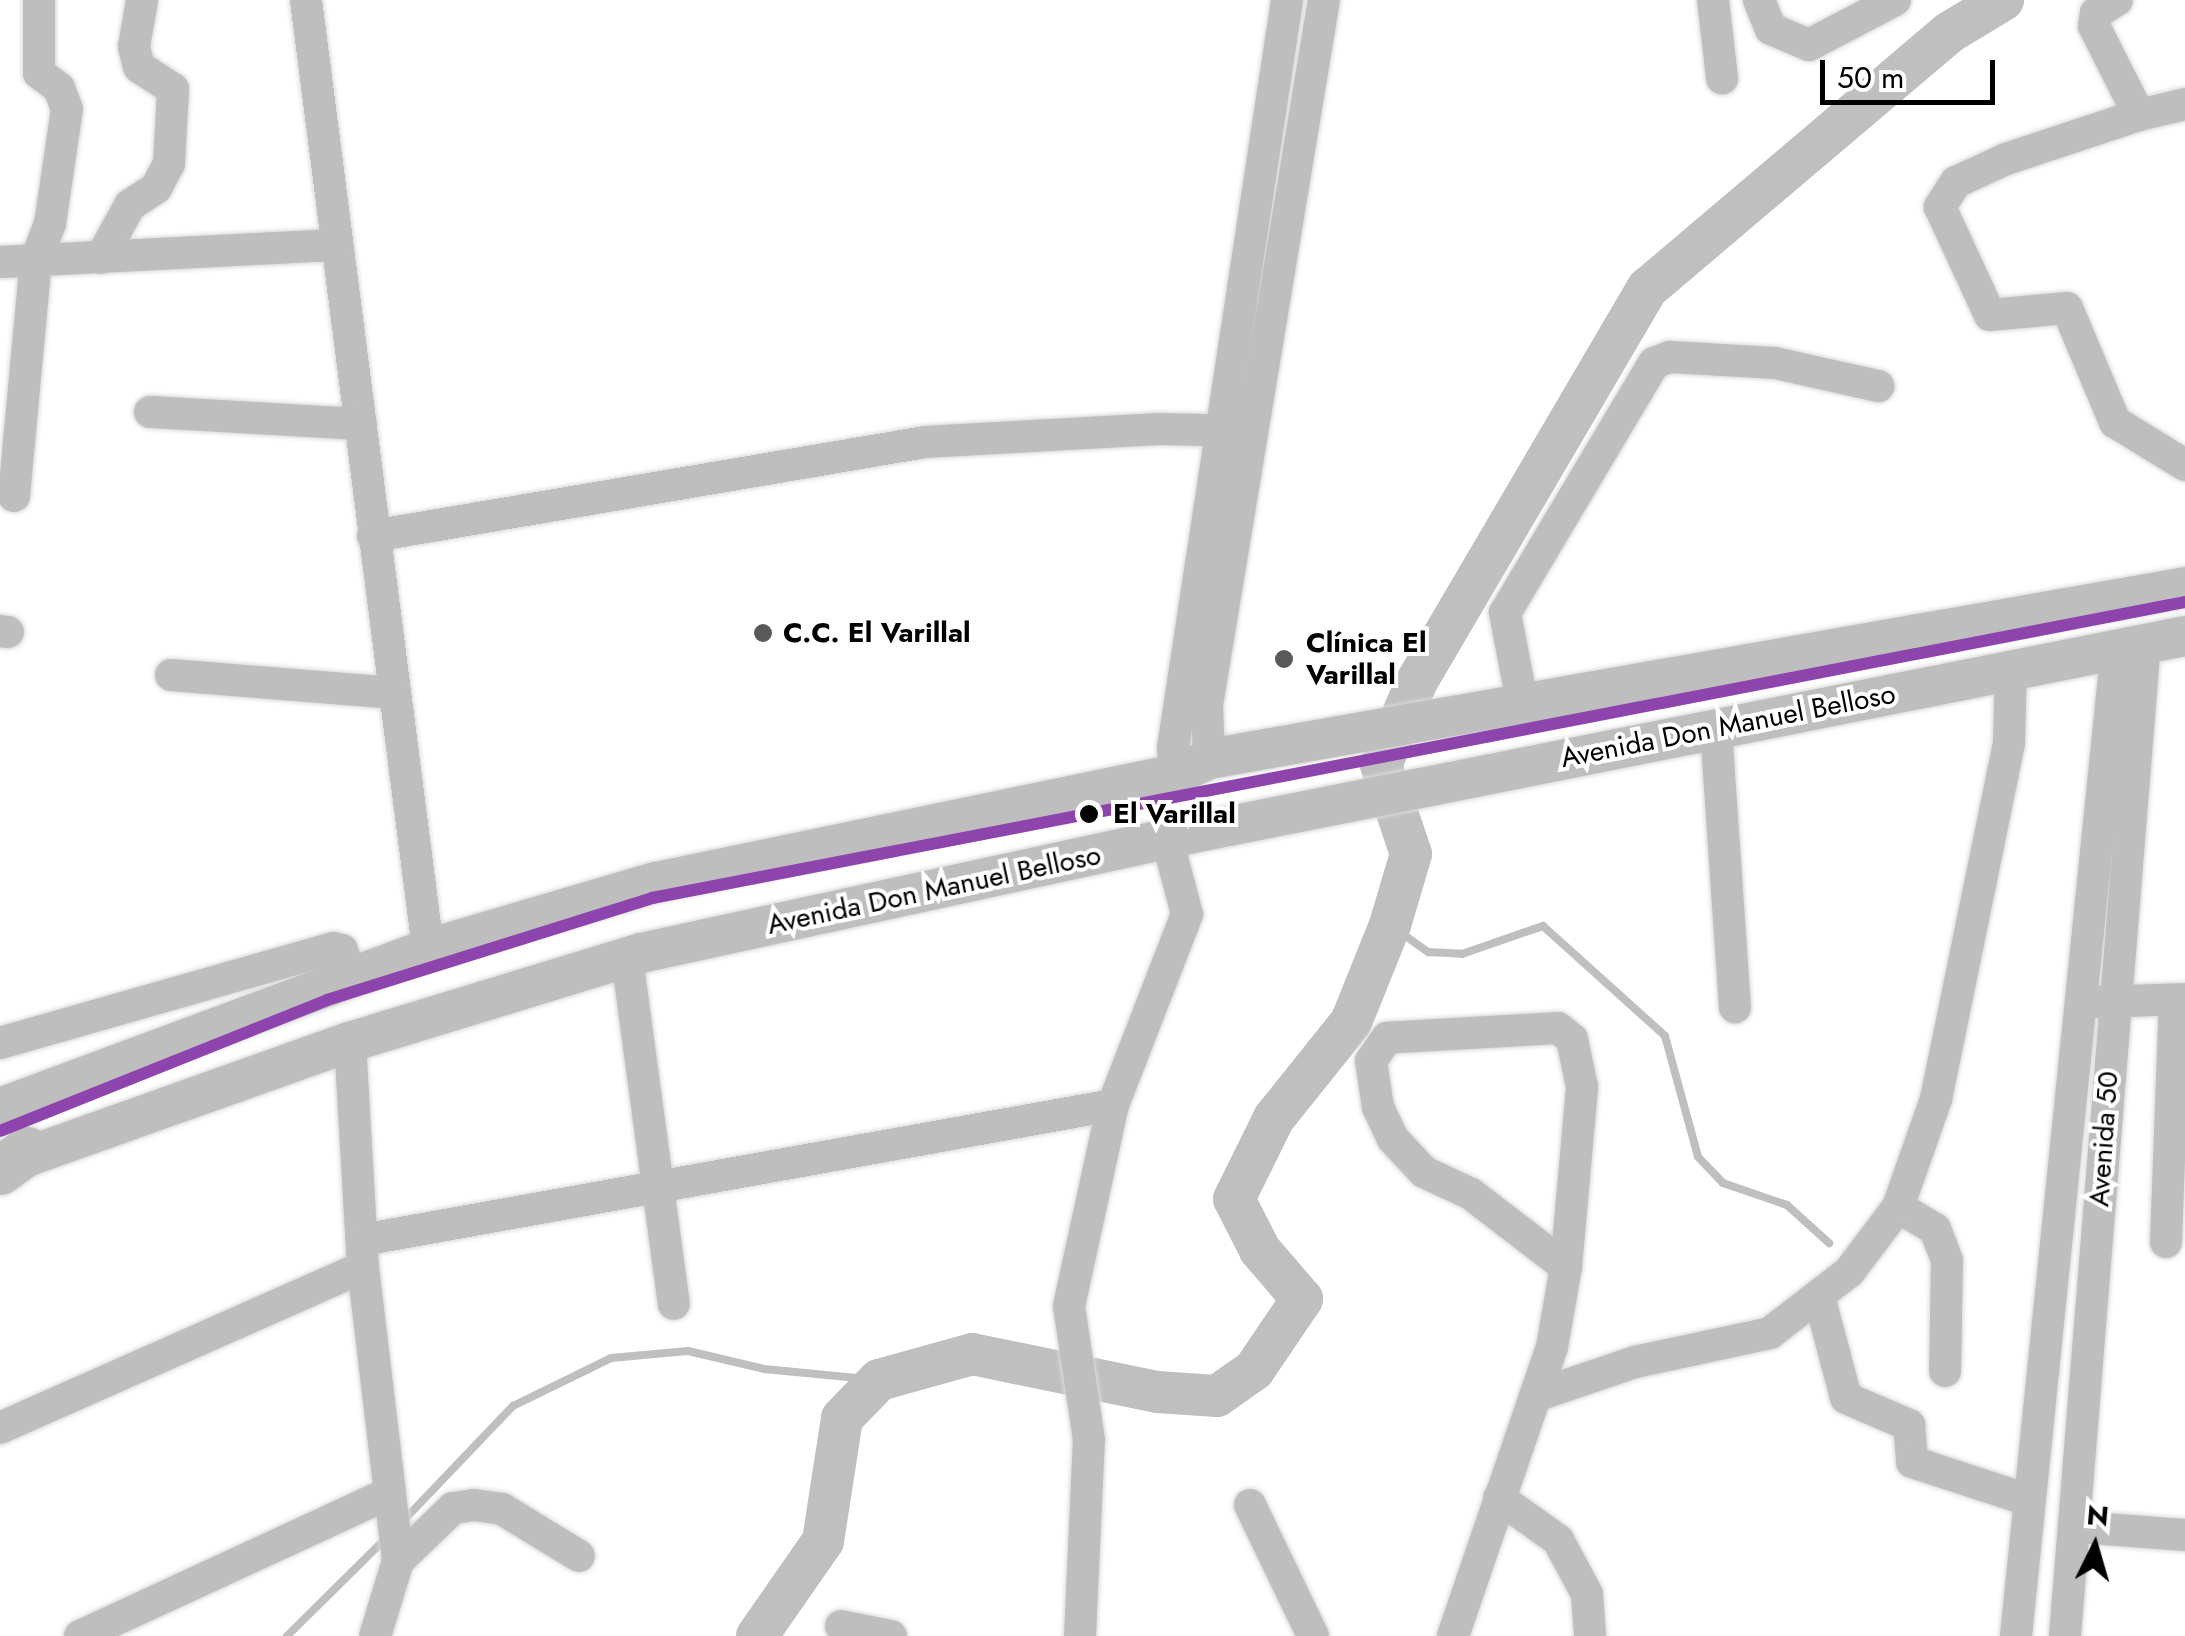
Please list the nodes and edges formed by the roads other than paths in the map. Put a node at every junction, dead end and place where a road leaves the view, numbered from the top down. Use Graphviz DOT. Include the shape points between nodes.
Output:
graph roads {
  1 [pos="39,0"];
  2 [pos="142,0"];
  3 [pos="306,0"];
  4 [pos="1287,0"];
  5 [pos="1324,0"];
  6 [pos="1713,0"];
  7 [pos="1760,0"];
  8 [pos="1896,0"];
  9 [pos="2117,0"];
  10 [pos="1722,78"];
  11 [pos="2185,104"];
  12 [pos="2139,114"];
  13 [pos="334,244"];
  14 [pos="102,258"];
  15 [pos="36,260"];
  16 [pos="0,262"];
  17 [pos="1878,386"];
  18 [pos="150,412"];
  19 [pos="361,424"];
  20 [pos="1234,431"];
  21 [pos="2185,465"];
  22 [pos="14,496"];
  23 [pos="373,536"];
  24 [pos="2185,587"];
  25 [pos="2185,636"];
  26 [pos="2131,644"];
  27 [pos="2011,669"];
  28 [pos="170,676"];
  29 [pos="394,693"];
  30 [pos="1522,707"];
  31 [pos="1716,729"];
  32 [pos="1192,767"];
  33 [pos="1168,839"];
  34 [pos="428,950"];
  35 [pos="627,958"];
  36 [pos="351,978"];
  37 [pos="2180,1000"];
  38 [pos="2097,1002"];
  39 [pos="1735,1007"];
  40 [pos="0,1042"];
  41 [pos="350,1042"];
  42 [pos="1114,1105"];
  43 [pos="0,1108"];
  44 [pos="9,1163"];
  45 [pos="660,1188"];
  46 [pos="1898,1207"];
  47 [pos="2166,1242"];
  48 [pos="363,1254"];
  49 [pos="1566,1267"];
  50 [pos="1820,1300"];
  51 [pos="674,1304"];
  52 [pos="1945,1371"];
  53 [pos="1535,1396"];
  54 [pos="0,1428"];
  55 [pos="1499,1498"];
  56 [pos="2028,1500"];
  57 [pos="1250,1505"];
  58 [pos="2078,1527"];
  59 [pos="392,1530"];
  60 [pos="2185,1535"];
  61 [pos="579,1556"];
  62 [pos="841,1626"];
  63 [pos="80,1636"];
  64 [pos="375,1636"];
  65 [pos="891,1636"];
  66 [pos="1080,1636"];
  67 [pos="1314,1636"];
  68 [pos="1453,1636"];
  69 [pos="1590,1636"];
  70 [pos="2016,1636"];
  71 [pos="2065,1636"];
  1 -- 15 [label="street" via="39,73 59,88 67,109 50,224"];
  2 -- 14 [label="street" via="134,47 139,67 174,89 169,164 156,188 130,205"];
  3 -- 13 [label="street"];
  4 -- 20 [label="street"];
  5 -- 20 [label="street"];
  6 -- 10 [label="street"];
  7 -- 8 [label="street" via="1771,29 1808,45"];
  9 -- 12 [label="street" via="2096,13 2094,26"];
  11 -- 12 [label="street"];
  12 -- 21 [label="street" via="1989,166 1956,182 1940,207 1990,315 2067,308 2115,422"];
  13 -- 14 [label="street"];
  13 -- 19 [label="street"];
  14 -- 15 [label="street"];
  15 -- 16 [label="street"];
  15 -- 22 [label="street"];
  17 -- 30 [label="street" via="1776,362 1670,357 1654,363 1505,613"];
  18 -- 19 [label="street"];
  19 -- 23 [label="street"];
  20 -- 23 [label="street" via="924,442"];
  20 -- 32 [label="street" via="1207,705"];
  23 -- 29 [label="street"];
  24 -- 30 [label="main road, Avenida Don Manuel Belloso"];
  25 -- 26 [label="main road, Avenida Don Manuel Belloso"];
  26 -- 27 [label="main road, Avenida Don Manuel Belloso"];
  26 -- 38 [label="street, Avenida 50"];
  27 -- 31 [label="main road, Avenida Don Manuel Belloso"];
  27 -- 46 [label="street" via="2008,743 1936,1099"];
  28 -- 29 [label="street"];
  29 -- 34 [label="street"];
  30 -- 32 [label="main road, Avenida Don Manuel Belloso"];
  31 -- 33 [label="main road, Avenida Don Manuel Belloso"];
  31 -- 39 [label="street"];
  32 -- 34 [label="main road, Avenida Don Manuel Belloso" via="656,882"];
  33 -- 35 [label="main road, Avenida Don Manuel Belloso"];
  33 -- 42 [label="street" via="1186,914"];
  34 -- 36 [label="main road, Avenida Don Manuel Belloso"];
  35 -- 41 [label="main road, Avenida Don Manuel Belloso"];
  35 -- 45 [label="street"];
  36 -- 40 [label="street" via="342,950 334,948"];
  36 -- 43 [label="main road, Avenida Don Manuel Belloso"];
  37 -- 38 [label="street"];
  37 -- 47 [label="street"];
  38 -- 56 [label="street, Avenida 50"];
  38 -- 58 [label="street, Avenida 50"];
  41 -- 44 [label="main road, Avenida Don Manuel Belloso"];
  41 -- 48 [label="street"];
  42 -- 45 [label="street"];
  42 -- 66 [label="street" via="1069,1306 1089,1440"];
  45 -- 48 [label="street"];
  45 -- 51 [label="street"];
  46 -- 50 [label="street"];
  46 -- 52 [label="street" via="1934,1229 1947,1261"];
  48 -- 54 [label="street"];
  48 -- 59 [label="street"];
  49 -- 49 [label="street" via="1582,1087 1572,1039 1558,1028 1387,1038 1371,1061 1378,1107 1394,1139 1424,1172 1471,1194"];
  49 -- 53 [label="street" via="1552,1347"];
  50 -- 53 [label="street" via="1770,1334 1635,1362"];
  50 -- 56 [label="street" via="1842,1390 1857,1404 1908,1425 1912,1462"];
  53 -- 55 [label="street"];
  55 -- 68 [label="street"];
  55 -- 69 [label="street" via="1558,1540 1588,1594"];
  56 -- 70 [label="street, Avenida 50"];
  57 -- 67 [label="street"];
  58 -- 60 [label="street"];
  58 -- 71 [label="street, Avenida 50"];
  59 -- 61 [label="street" via="474,1504 502,1509"];
  59 -- 63 [label="street"];
  59 -- 64 [label="street"];
  62 -- 65 [label="street"];
}
